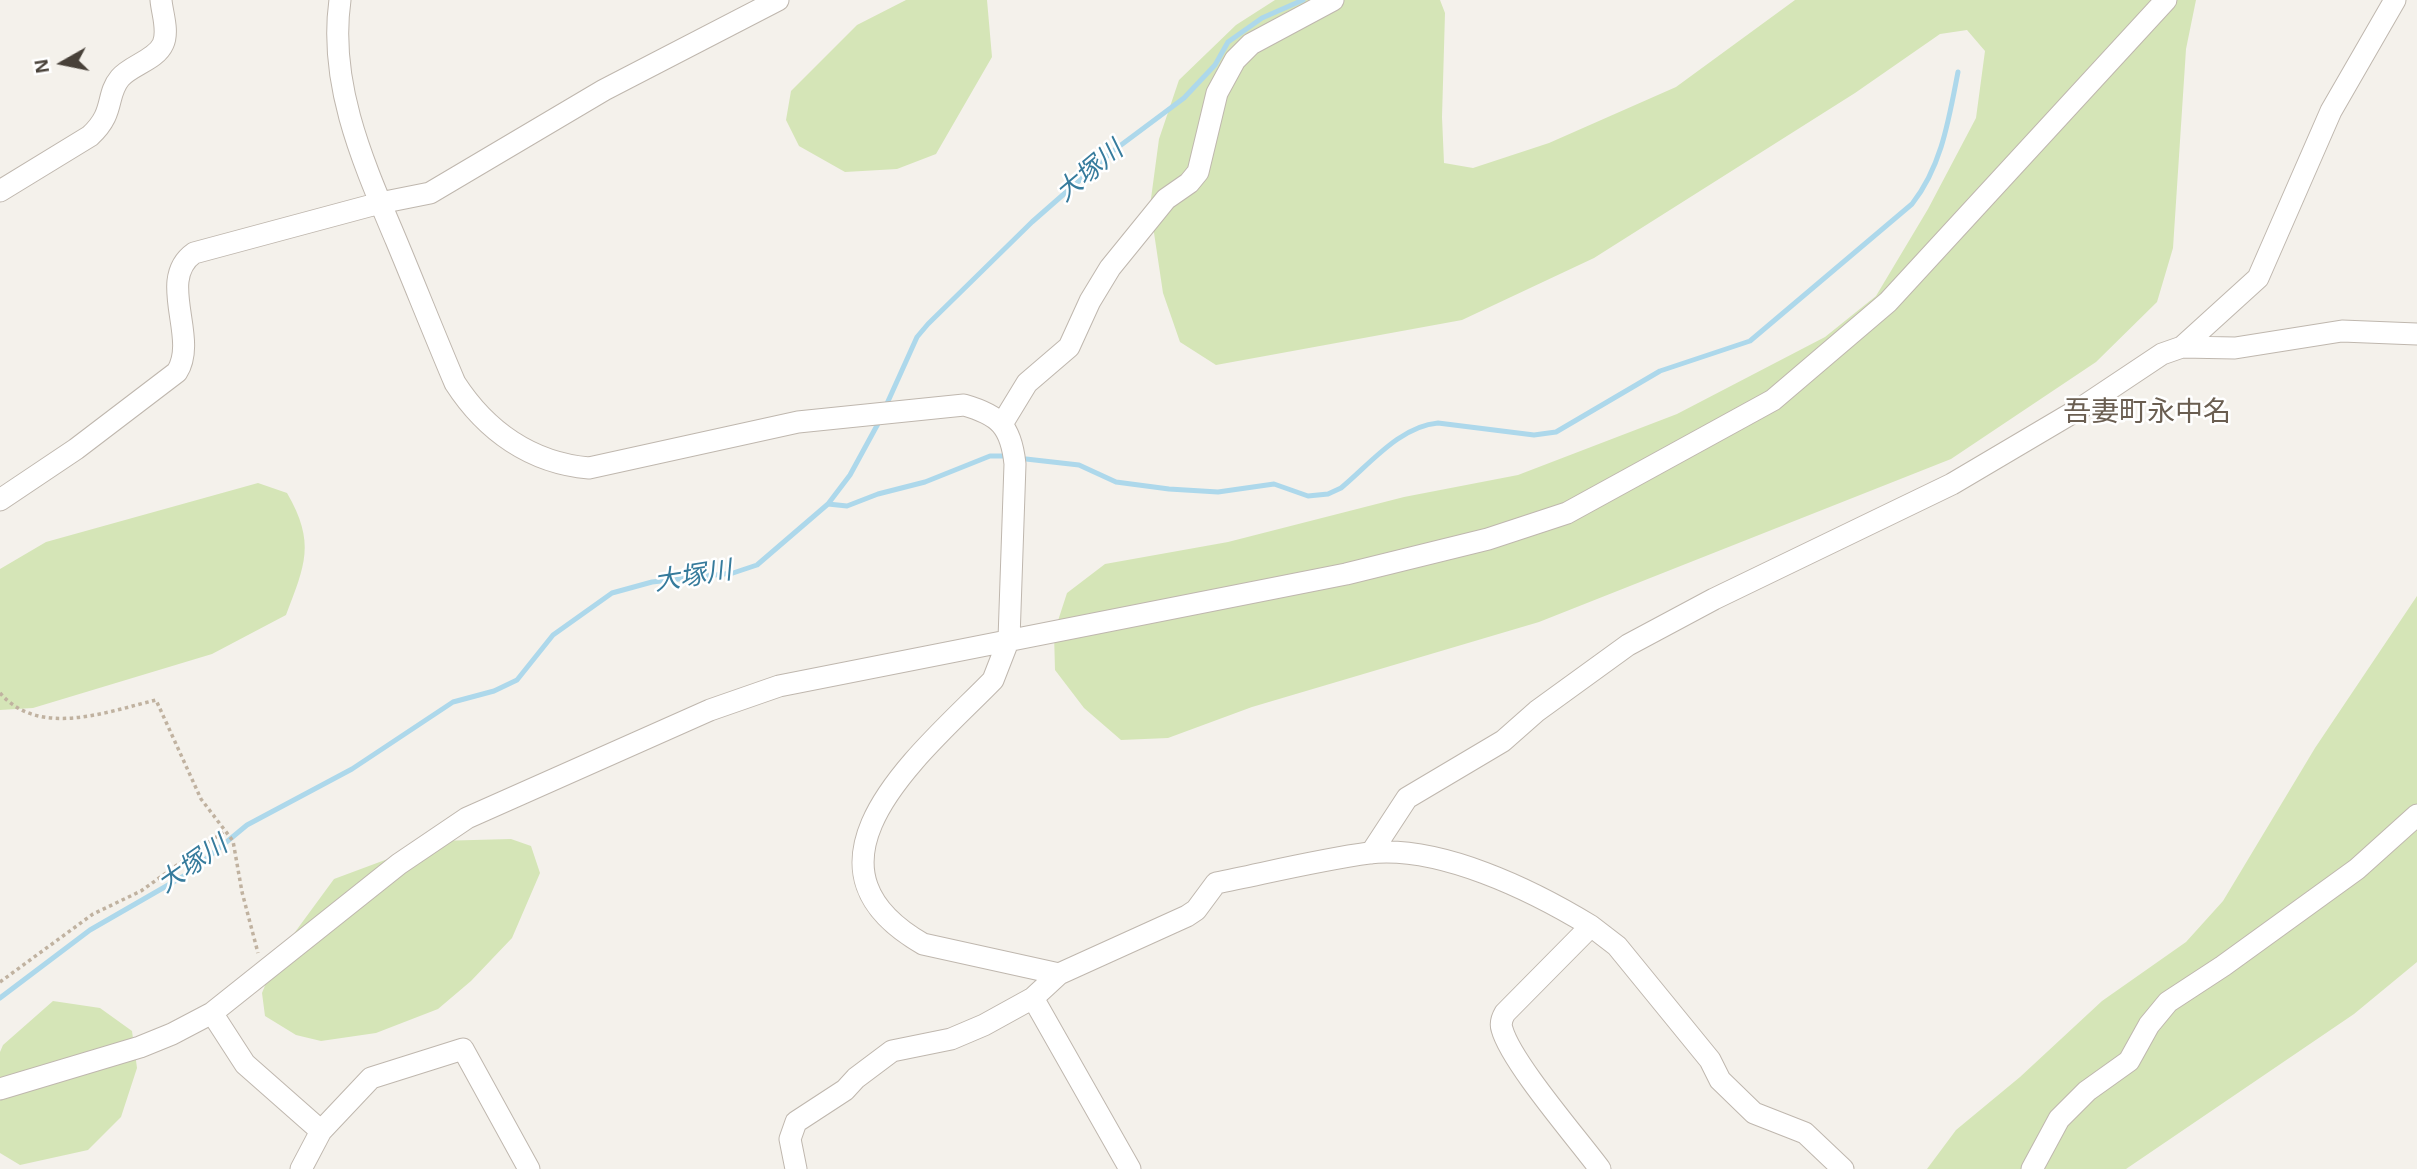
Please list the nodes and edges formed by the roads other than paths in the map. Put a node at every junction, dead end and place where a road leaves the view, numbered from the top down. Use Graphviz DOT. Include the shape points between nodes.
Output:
graph roads {
  1 [pos="161,0"];
  2 [pos="340,0"];
  3 [pos="778,0"];
  4 [pos="1332,0"];
  5 [pos="2166,0"];
  6 [pos="2395,0"];
  7 [pos="0,191"];
  8 [pos="380,202"];
  9 [pos="2417,334"];
  10 [pos="2182,348"];
  11 [pos="1002,424"];
  12 [pos="0,500"];
  13 [pos="1009,639"];
  14 [pos="2417,815"];
  15 [pos="1371,853"];
  16 [pos="1591,926"];
  17 [pos="1059,974"];
  18 [pos="1033,998"];
  19 [pos="212,1013"];
  20 [pos="0,1089"];
  21 [pos="321,1131"];
  22 [pos="300,1169"];
  23 [pos="529,1169"];
  24 [pos="796,1169"];
  25 [pos="1130,1169"];
  26 [pos="1601,1169"];
  27 [pos="1843,1169"];
  28 [pos="2032,1169"];
  1 -- 7 [label="street" via="164,42 159,51 122,75 102,125"];
  2 -- 8 [label="street" via="338,62 345,105"];
  3 -- 8 [label="street" via="604,90 430,193"];
  4 -- 11 [label="street" via="1251,44 1235,60 1217,93 1198,172 1166,200 1110,268 1069,347 1027,383"];
  5 -- 13 [label="street" via="1888,302 1773,400 1567,513 1488,539 1346,574"];
  6 -- 10 [label="street" via="2331,111 2258,278"];
  8 -- 11 [label="street" via="455,383 491,430 541,458 589,468 798,422 964,405 987,411"];
  8 -- 12 [label="street" via="229,242 187,258 178,282 183,358 177,372"];
  9 -- 10 [label="street" via="2342,331 2235,348"];
  10 -- 15 [label="street" via="2162,354 1952,484 1629,645 1537,710 1503,741 1407,798"];
  11 -- 13 [label="street" via="1013,442 1015,464"];
  13 -- 17 [label="street" via="993,680 904,771 876,810 864,842 863,871 872,900 885,916 923,944"];
  13 -- 19 [label="street" via="779,686 710,710 508,797 467,818 399,864"];
  14 -- 28 [label="street" via="2357,869 2168,1002 2129,1061 2087,1091 2059,1119"];
  15 -- 16 [label="street" via="1409,854 1479,870"];
  15 -- 17 [label="street" via="1216,883 1187,916"];
  16 -- 26 [label="street" via="1501,1020 1522,1065"];
  16 -- 27 [label="street" via="1617,946 1743,1104 1805,1133"];
  17 -- 18 [label="street"];
  18 -- 24 [label="street" via="951,1039 892,1051 796,1122 790,1139"];
  18 -- 25 [label="street"];
  19 -- 20 [label="street" via="140,1047"];
  19 -- 21 [label="street" via="245,1064"];
  21 -- 22 [label="street"];
  21 -- 23 [label="street" via="371,1077 463,1049"];
}
